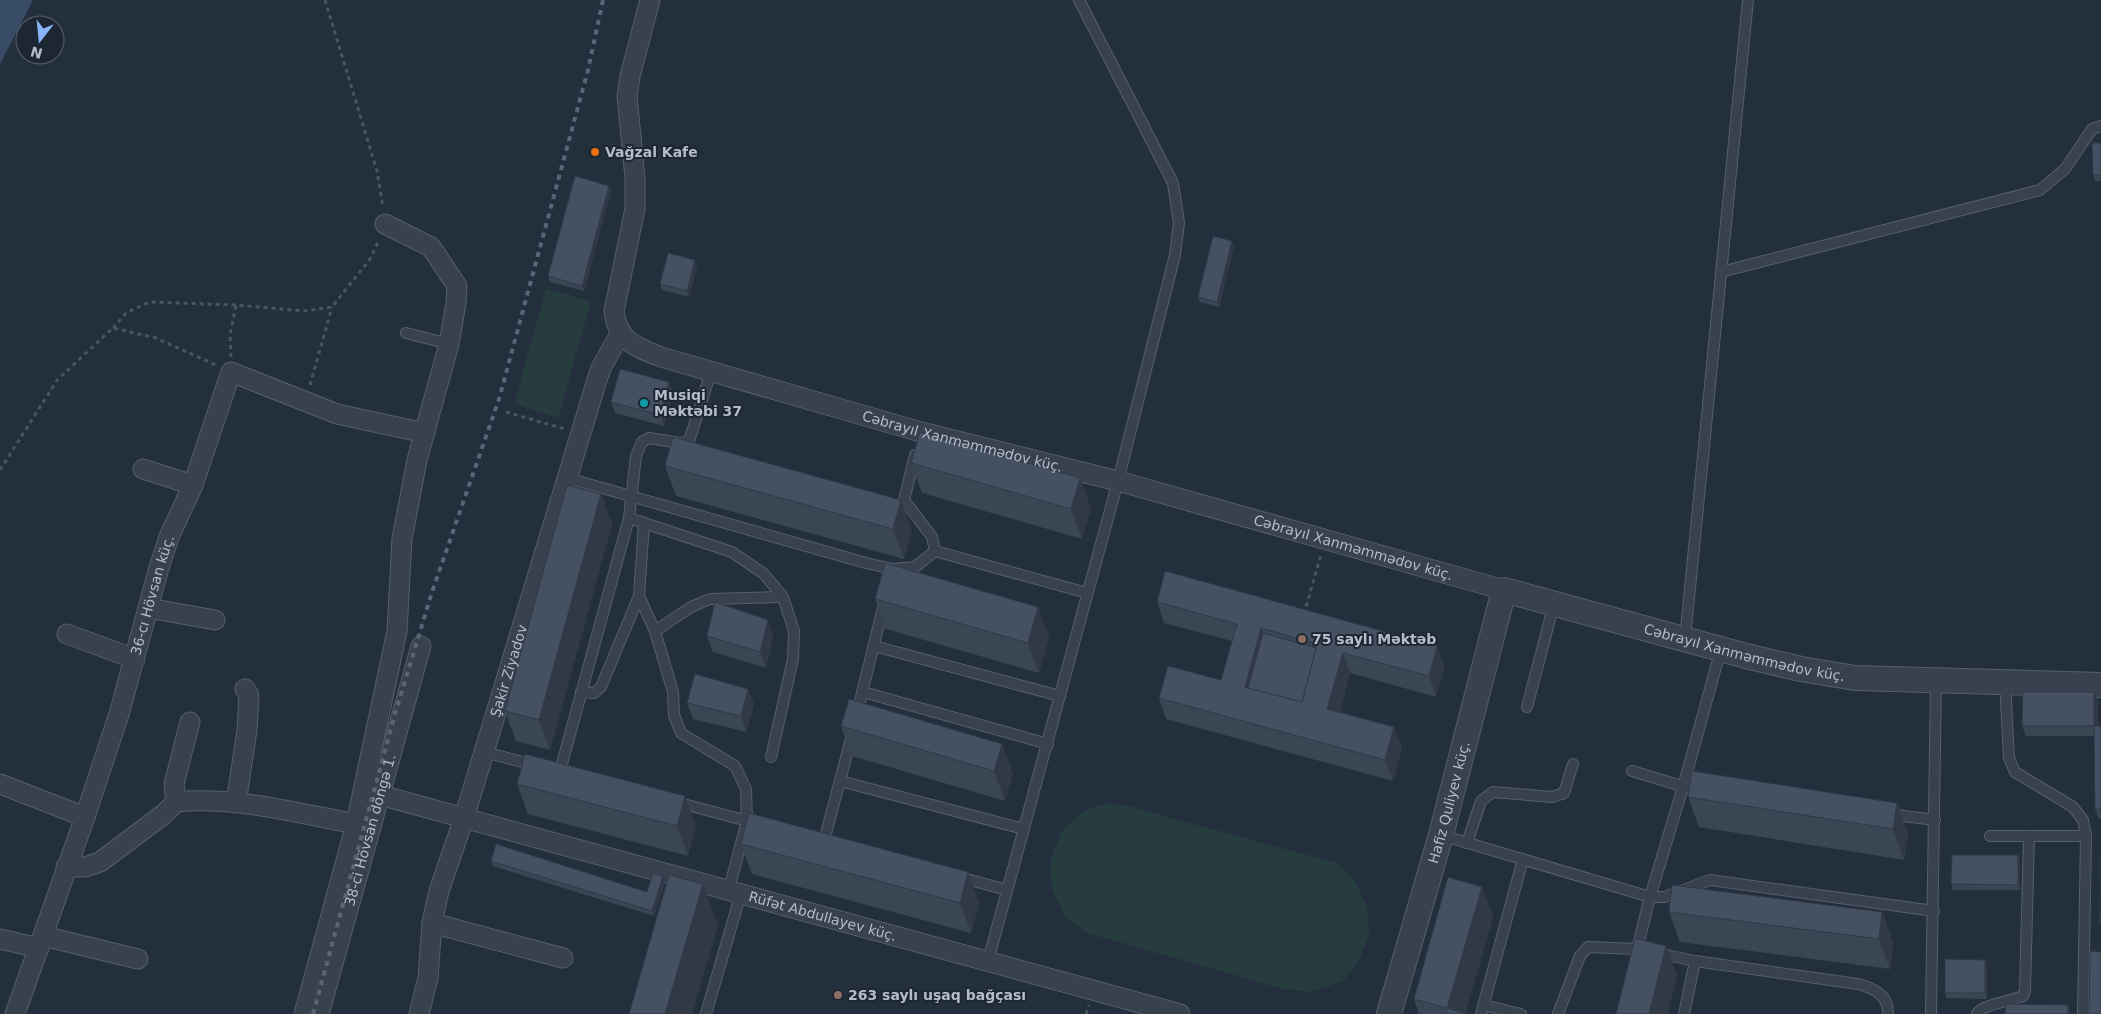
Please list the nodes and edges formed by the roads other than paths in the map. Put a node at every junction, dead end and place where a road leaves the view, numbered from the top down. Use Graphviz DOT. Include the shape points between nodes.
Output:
graph roads {
  1 [pos="650,0"];
  2 [pos="1078,0"];
  3 [pos="1748,0"];
  4 [pos="2101,126"];
  5 [pos="385,224"];
  6 [pos="1721,272"];
  7 [pos="406,333"];
  8 [pos="620,334"];
  9 [pos="449,344"];
  10 [pos="711,372"];
  11 [pos="921,432"];
  12 [pos="425,433"];
  13 [pos="143,469"];
  14 [pos="567,478"];
  15 [pos="1118,481"];
  16 [pos="193,485"];
  17 [pos="631,495"];
  18 [pos="629,518"];
  19 [pos="644,523"];
  20 [pos="935,551"];
  21 [pos="1504,590"];
  22 [pos="1087,594"];
  23 [pos="639,596"];
  24 [pos="783,597"];
  25 [pos="885,598"];
  26 [pos="1555,603"];
  27 [pos="148,608"];
  28 [pos="215,620"];
  29 [pos="655,631"];
  30 [pos="67,634"];
  31 [pos="1685,639"];
  32 [pos="421,646"];
  33 [pos="874,646"];
  34 [pos="1721,649"];
  35 [pos="135,659"];
  36 [pos="1936,680"];
  37 [pos="2005,682"];
  38 [pos="2101,686"];
  39 [pos="245,689"];
  40 [pos="581,692"];
  41 [pos="863,692"];
  42 [pos="1060,696"];
  43 [pos="1527,707"];
  44 [pos="190,722"];
  45 [pos="1048,744"];
  46 [pos="484,752"];
  47 [pos="771,757"];
  48 [pos="1573,764"];
  49 [pos="1632,771"];
  50 [pos="840,781"];
  51 [pos="0,784"];
  52 [pos="1683,788"];
  53 [pos="1703,790"];
  54 [pos="380,795"];
  55 [pos="663,799"];
  56 [pos="176,802"];
  57 [pos="236,803"];
  58 [pos="1877,813"];
  59 [pos="85,817"];
  60 [pos="464,818"];
  61 [pos="1936,820"];
  62 [pos="747,821"];
  63 [pos="356,824"];
  64 [pos="766,826"];
  65 [pos="1024,829"];
  66 [pos="1441,835"];
  67 [pos="1990,836"];
  68 [pos="2030,836"];
  69 [pos="2086,836"];
  70 [pos="824,841"];
  71 [pos="1467,843"];
  72 [pos="1522,859"];
  73 [pos="66,868"];
  74 [pos="949,874"];
  75 [pos="1007,890"];
  76 [pos="735,891"];
  77 [pos="1650,897"];
  78 [pos="1934,911"];
  79 [pos="432,923"];
  80 [pos="0,939"];
  81 [pos="41,942"];
  82 [pos="1637,949"];
  83 [pos="563,958"];
  84 [pos="138,959"];
  85 [pos="988,961"];
  86 [pos="1696,961"];
  87 [pos="1482,1010"];
  88 [pos="15,1014"];
  89 [pos="304,1014"];
  90 [pos="319,1014"];
  91 [pos="419,1014"];
  92 [pos="706,1014"];
  93 [pos="1180,1014"];
  94 [pos="1389,1014"];
  95 [pos="1521,1014"];
  96 [pos="1558,1014"];
  97 [pos="1684,1014"];
  98 [pos="1888,1014"];
  99 [pos="1931,1014"];
  100 [pos="1977,1014"];
  101 [pos="2083,1014"];
  1 -- 8 [label="street" via="627,96 635,209 614,311"];
  2 -- 15 [label="lane" via="1173,183 1179,223 1175,255"];
  3 -- 6 [label="lane"];
  4 -- 6 [label="lane" via="2092,129 2065,169 2040,190"];
  5 -- 9 [label="street" via="431,247 457,286"];
  6 -- 31 [label="lane"];
  7 -- 9 [label="lane"];
  8 -- 10 [label="street, Cəbrayıl Xanməmmədov küç." via="640,349"];
  8 -- 14 [label="street, Şakir Ziyadov" via="601,368"];
  9 -- 12 [label="street"];
  10 -- 11 [label="street, Cəbrayıl Xanməmmədov küç."];
  10 -- 17 [label="lane" via="689,441 680,443 649,438 642,442 636,456"];
  11 -- 15 [label="street, Cəbrayıl Xanməmmədov küç."];
  11 -- 20 [label="lane" via="904,500 932,537"];
  12 -- 16 [label="street, 36-cı Hövsan küç." via="337,414 231,372"];
  12 -- 63 [label="street" via="402,539 397,631"];
  13 -- 16 [label="street"];
  14 -- 17 [label="lane"];
  14 -- 46 [label="street, Şakir Ziyadov"];
  15 -- 21 [label="street, Cəbrayıl Xanməmmədov küç."];
  15 -- 22 [label="lane"];
  16 -- 27 [label="street, 36-cı Hövsan küç." via="169,537"];
  17 -- 18 [label="lane"];
  17 -- 20 [label="lane" via="891,573 916,567"];
  18 -- 19 [label="lane"];
  18 -- 40 [label="lane"];
  19 -- 23 [label="lane"];
  19 -- 24 [label="lane" via="732,552 764,574"];
  20 -- 22 [label="lane"];
  21 -- 26 [label="street, Cəbrayıl Xanməmmədov küç."];
  21 -- 66 [label="street, Hafiz Quliyev küç."];
  22 -- 42 [label="lane"];
  23 -- 29 [label="lane"];
  23 -- 40 [label="lane" via="602,687 594,693"];
  24 -- 29 [label="lane" via="710,599 691,607"];
  24 -- 47 [label="lane" via="794,632 793,659"];
  25 -- 33 [label="lane"];
  26 -- 31 [label="street, Cəbrayıl Xanməmmədov küç."];
  26 -- 43 [label="lane"];
  27 -- 28 [label="street"];
  27 -- 35 [label="street, 36-cı Hövsan küç."];
  29 -- 62 [label="lane" via="681,733 735,766 746,789"];
  30 -- 35 [label="street"];
  31 -- 34 [label="street, Cəbrayıl Xanməmmədov küç."];
  32 -- 54 [label="street, 38-ci Hövsan döngə 1."];
  33 -- 41 [label="lane"];
  33 -- 42 [label="lane"];
  34 -- 36 [label="street, Cəbrayıl Xanməmmədov küç." via="1801,669 1855,678"];
  34 -- 52 [label="lane"];
  35 -- 59 [label="street, 36-cı Hövsan küç."];
  36 -- 37 [label="street, Cəbrayıl Xanməmmədov küç."];
  36 -- 61 [label="lane"];
  37 -- 38 [label="street, Cəbrayıl Xanməmmədov küç."];
  37 -- 69 [label="lane" via="2009,758 2015,772 2073,807 2083,820"];
  39 -- 57 [label="street" via="249,696 247,730"];
  40 -- 46 [label="lane" via="555,770"];
  41 -- 45 [label="lane"];
  41 -- 50 [label="lane"];
  42 -- 45 [label="lane"];
  44 -- 56 [label="street" via="174,784"];
  45 -- 65 [label="lane"];
  46 -- 60 [label="street, Şakir Ziyadov"];
  48 -- 71 [label="lane" via="1564,792 1552,797 1493,792 1481,800"];
  49 -- 52 [label="lane"];
  50 -- 65 [label="lane"];
  50 -- 70 [label="lane"];
  51 -- 59 [label="street"];
  52 -- 53 [label="lane"];
  52 -- 77 [label="lane"];
  54 -- 60 [label="street, Rüfət Abdullayev küç."];
  54 -- 90 [label="street, 38-ci Hövsan döngə 1."];
  55 -- 62 [label="lane"];
  56 -- 57 [label="street" via="198,799"];
  56 -- 73 [label="street" via="100,862"];
  57 -- 63 [label="street"];
  58 -- 61 [label="lane"];
  59 -- 73 [label="street, 36-cı Hövsan küç."];
  60 -- 76 [label="street, Rüfət Abdullayev küç."];
  60 -- 79 [label="street, Şakir Ziyadov" via="439,891"];
  61 -- 78 [label="lane"];
  62 -- 64 [label="lane"];
  62 -- 76 [label="lane"];
  63 -- 89 [label="street"];
  65 -- 75 [label="lane"];
  66 -- 71 [label="lane"];
  66 -- 94 [label="street, Hafiz Quliyev küç."];
  67 -- 68 [label="lane"];
  68 -- 69 [label="lane"];
  68 -- 100 [label="lane" via="2025,991 2023,996 2009,1002 1982,1007"];
  69 -- 101 [label="lane"];
  71 -- 72 [label="lane"];
  72 -- 77 [label="lane"];
  72 -- 87 [label="lane"];
  73 -- 81 [label="street, 36-cı Hövsan küç."];
  74 -- 75 [label="lane"];
  75 -- 85 [label="lane"];
  76 -- 85 [label="street, Rüfət Abdullayev küç."];
  76 -- 92 [label="lane"];
  77 -- 78 [label="lane" via="1665,898 1710,880"];
  77 -- 82 [label="lane"];
  78 -- 99 [label="lane"];
  79 -- 83 [label="street"];
  79 -- 91 [label="street, Şakir Ziyadov" via="428,978"];
  80 -- 81 [label="street"];
  81 -- 84 [label="street"];
  81 -- 88 [label="street, 36-cı Hövsan küç."];
  82 -- 86 [label="lane"];
  82 -- 96 [label="lane" via="1588,947 1580,956"];
  85 -- 93 [label="street, Rüfət Abdullayev küç."];
  86 -- 97 [label="lane"];
  86 -- 98 [label="lane" via="1858,984 1875,989 1882,996"];
  87 -- 95 [label="lane"];
}
